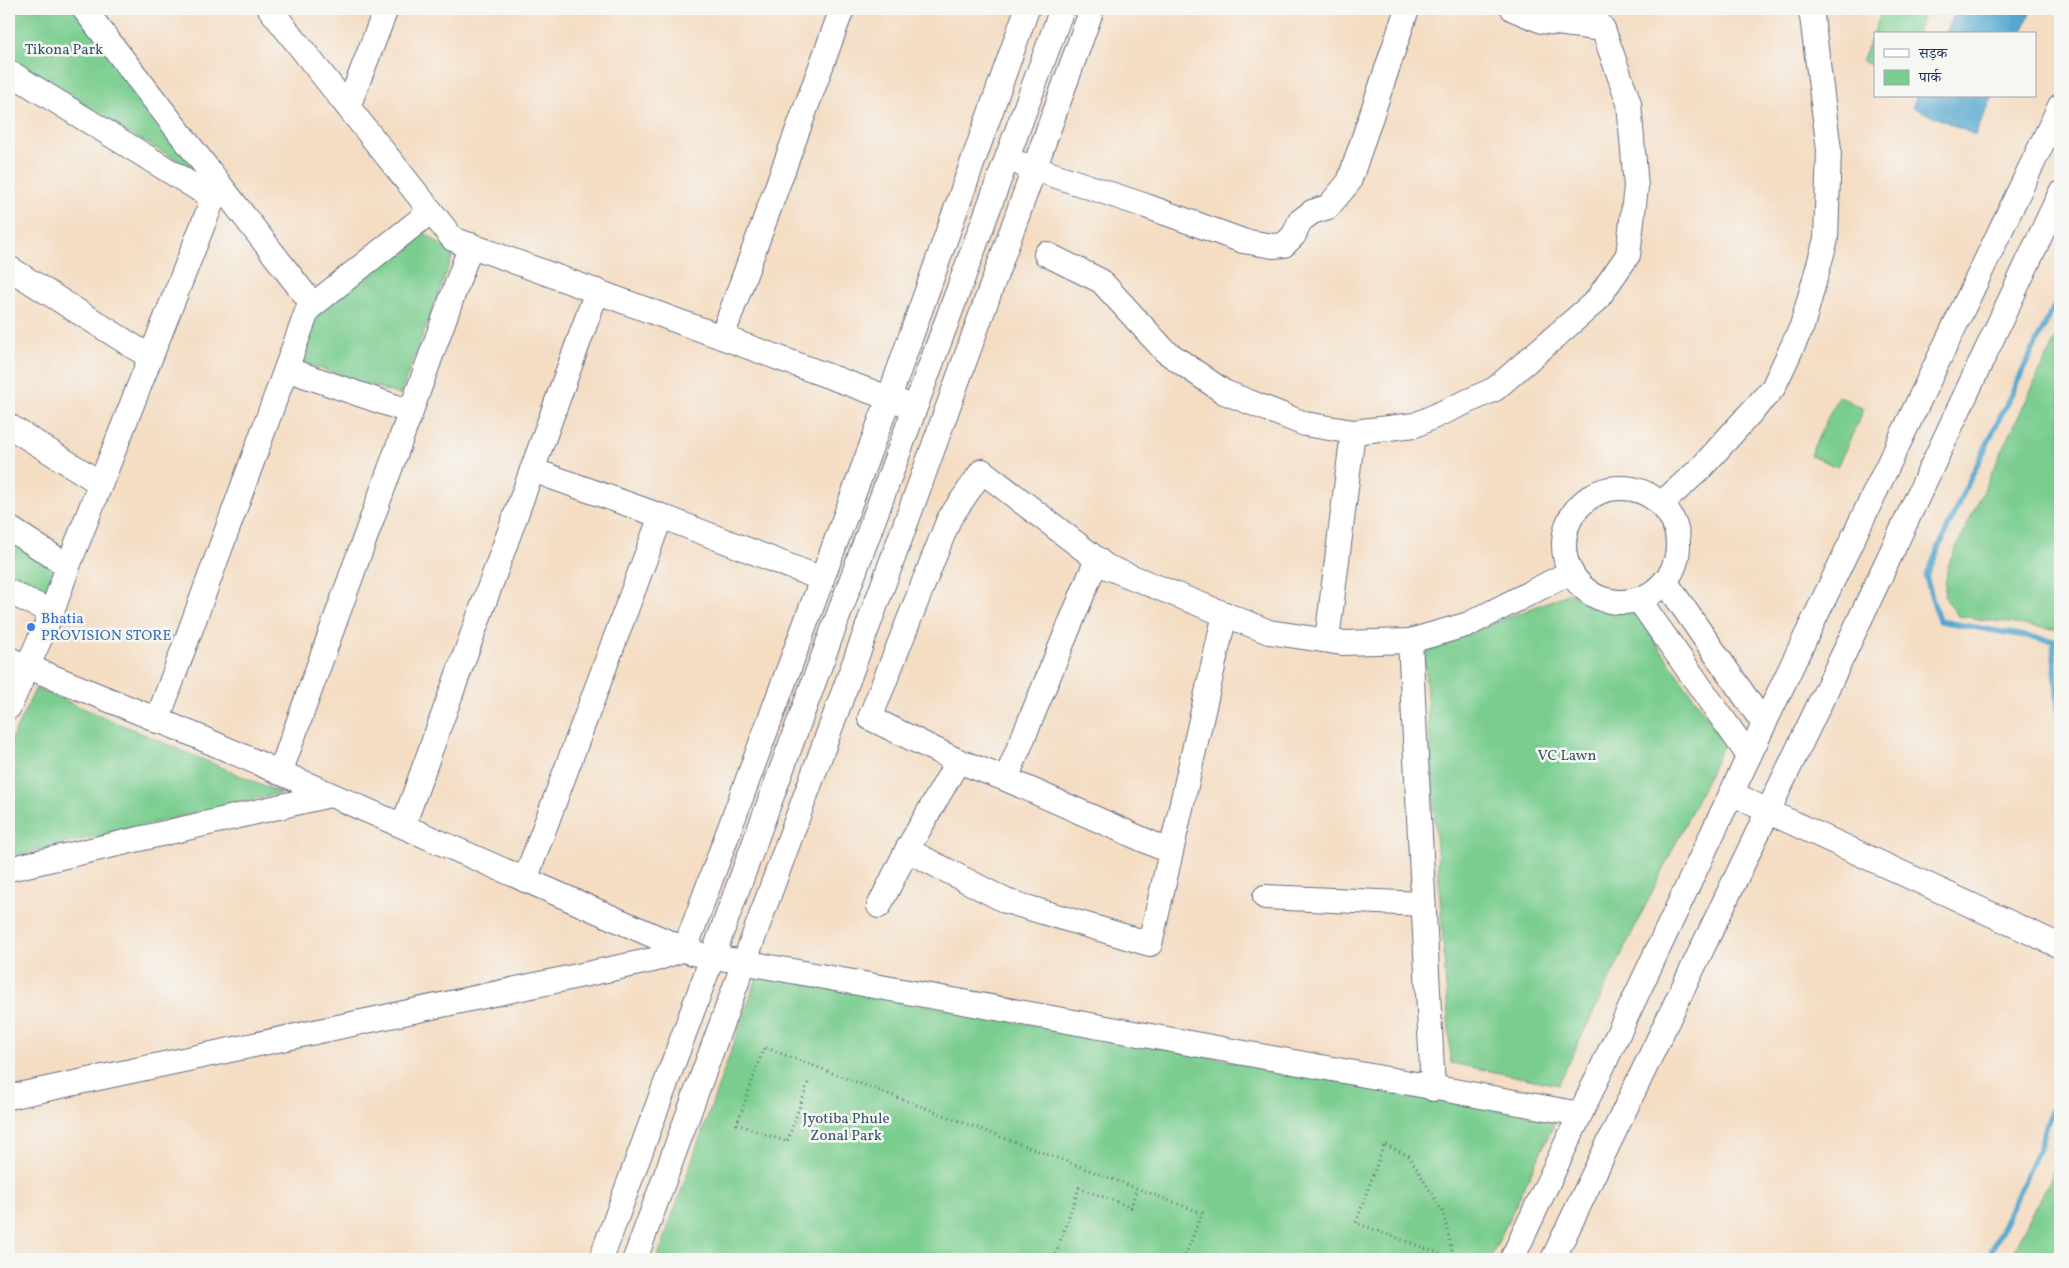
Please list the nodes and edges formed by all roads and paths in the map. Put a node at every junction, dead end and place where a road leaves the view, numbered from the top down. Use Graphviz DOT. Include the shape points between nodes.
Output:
graph roads {
  1 [pos="84,9"];
  2 [pos="270,9"];
  3 [pos="386,9"];
  4 [pos="842,9"];
  5 [pos="1027,9"];
  6 [pos="1062,9"];
  7 [pos="1092,9"];
  8 [pos="1407,9"];
  9 [pos="1513,9"];
  10 [pos="1588,9"];
  11 [pos="1809,9"];
  12 [pos="1603,29"];
  13 [pos="9,72"];
  14 [pos="2060,106"];
  15 [pos="348,107"];
  16 [pos="1007,160"];
  17 [pos="1035,168"];
  18 [pos="216,191"];
  19 [pos="2060,194"];
  20 [pos="431,210"];
  21 [pos="471,246"];
  22 [pos="1046,254"];
  23 [pos="9,268"];
  24 [pos="597,291"];
  25 [pos="313,305"];
  26 [pos="722,337"];
  27 [pos="150,357"];
  28 [pos="286,369"];
  29 [pos="889,398"];
  30 [pos="916,408"];
  31 [pos="411,412"];
  32 [pos="943,421"];
  33 [pos="9,426"];
  34 [pos="1353,432"];
  35 [pos="532,470"];
  36 [pos="100,483"];
  37 [pos="1661,504"];
  38 [pos="661,516"];
  39 [pos="9,528"];
  40 [pos="1097,559"];
  41 [pos="68,566"];
  42 [pos="1571,572"];
  43 [pos="822,579"];
  44 [pos="1665,581"];
  45 [pos="9,592"];
  46 [pos="1639,600"];
  47 [pos="52,612"];
  48 [pos="1225,614"];
  49 [pos="1327,640"];
  50 [pos="1410,641"];
  51 [pos="18,663"];
  52 [pos="9,707"];
  53 [pos="157,720"];
  54 [pos="1764,724"];
  55 [pos="1749,756"];
  56 [pos="958,761"];
  57 [pos="280,773"];
  58 [pos="1006,779"];
  59 [pos="1732,793"];
  60 [pos="330,794"];
  61 [pos="1767,812"];
  62 [pos="403,826"];
  63 [pos="907,850"];
  64 [pos="1171,852"];
  65 [pos="9,869"];
  66 [pos="525,880"];
  67 [pos="1266,897"];
  68 [pos="1423,904"];
  69 [pos="879,906"];
  70 [pos="2060,946"];
  71 [pos="685,949"];
  72 [pos="712,957"];
  73 [pos="745,963"];
  74 [pos="808,1083"];
  75 [pos="1433,1088"];
  76 [pos="9,1097"];
  77 [pos="1580,1114"];
  78 [pos="1568,1140"];
  79 [pos="1600,1160"];
  80 [pos="1136,1190"];
  81 [pos="1426,1249"];
  82 [pos="601,1259"];
  83 [pos="635,1259"];
  84 [pos="1054,1259"];
  85 [pos="1184,1259"];
  86 [pos="1423,1259"];
  87 [pos="1454,1259"];
  88 [pos="1512,1259"];
  89 [pos="1553,1259"];
  1 -- 18 [label="street"];
  2 -- 15 [label="street"];
  3 -- 15 [label="street"];
  4 -- 26 [label="street"];
  5 -- 29 [label="street"];
  6 -- 16 [label="street"];
  7 -- 17 [label="street"];
  8 -- 17 [label="street" via="1349,182 1328,207 1312,212 1300,221 1294,235 1284,244 1274,246 1243,241"];
  9 -- 12 [label="street" via="1542,21"];
  10 -- 12 [label="street"];
  11 -- 37 [label="street" via="1829,150 1826,239 1802,326 1773,388 1701,468"];
  12 -- 34 [label="street" via="1629,103 1636,188 1628,255 1596,301 1495,389 1415,425"];
  13 -- 18 [label="street"];
  14 -- 54 [label="street"];
  15 -- 20 [label="street"];
  16 -- 17 [label="street"];
  16 -- 30 [label="street"];
  17 -- 32 [label="street"];
  18 -- 25 [label="street"];
  18 -- 27 [label="street"];
  19 -- 61 [label="street"];
  20 -- 21 [label="street" via="453,239"];
  20 -- 25 [label="street"];
  21 -- 24 [label="street"];
  21 -- 31 [label="street"];
  22 -- 34 [label="street" via="1101,281 1165,351 1224,392 1305,424"];
  23 -- 27 [label="street"];
  24 -- 26 [label="street"];
  24 -- 35 [label="street"];
  25 -- 28 [label="street" via="308,309"];
  26 -- 29 [label="street"];
  27 -- 36 [label="street"];
  28 -- 31 [label="street"];
  28 -- 53 [label="street"];
  29 -- 30 [label="street"];
  29 -- 43 [label="street"];
  30 -- 32 [label="street"];
  30 -- 72 [label="street"];
  31 -- 57 [label="street"];
  32 -- 73 [label="street"];
  33 -- 36 [label="street"];
  34 -- 49 [label="street"];
  35 -- 38 [label="street"];
  35 -- 62 [label="street"];
  36 -- 41 [label="street"];
  37 -- 42 [label="street" via="1648,493 1626,487 1603,490 1586,498 1570,518 1563,542"];
  37 -- 44 [label="street" via="1677,527 1679,550 1673,571"];
  38 -- 43 [label="street"];
  38 -- 66 [label="street"];
  39 -- 41 [label="street"];
  40 -- 48 [label="street" via="1108,567"];
  40 -- 56 [label="street" via="982,472 949,518 870,718"];
  40 -- 58 [label="street"];
  41 -- 47 [label="street"];
  42 -- 46 [label="street" via="1575,580 1594,596 1613,602"];
  42 -- 50 [label="street" via="1470,624"];
  43 -- 71 [label="street"];
  44 -- 46 [label="street" via="1658,590"];
  44 -- 54 [label="street"];
  45 -- 47 [label="street"];
  46 -- 55 [label="street"];
  47 -- 51 [label="street"];
  48 -- 49 [label="street" via="1268,632"];
  48 -- 64 [label="street"];
  49 -- 50 [label="street" via="1342,643"];
  50 -- 68 [label="street"];
  51 -- 52 [label="street"];
  51 -- 53 [label="street"];
  53 -- 57 [label="street"];
  54 -- 55 [label="street"];
  55 -- 59 [label="street"];
  56 -- 58 [label="street"];
  56 -- 63 [label="street"];
  57 -- 60 [label="street"];
  58 -- 64 [label="street"];
  59 -- 61 [label="street"];
  59 -- 77 [label="street"];
  60 -- 62 [label="street"];
  60 -- 65 [label="street"];
  61 -- 70 [label="street"];
  61 -- 79 [label="street"];
  62 -- 66 [label="street"];
  63 -- 64 [label="street" via="1006,901 1150,944"];
  63 -- 69 [label="street"];
  66 -- 71 [label="street"];
  67 -- 68 [label="street"];
  68 -- 75 [label="street"];
  71 -- 72 [label="street"];
  71 -- 76 [label="street" via="633,964"];
  72 -- 73 [label="street"];
  72 -- 82 [label="street"];
  73 -- 75 [label="street"];
  73 -- 83 [label="street"];
  74 -- 80 [label="path" via="788,1142 737,1124 764,1047"];
  75 -- 77 [label="street"];
  77 -- 78 [label="street"];
  78 -- 79 [label="street"];
  78 -- 88 [label="street"];
  79 -- 89 [label="street"];
  80 -- 84 [label="path" via="1130,1208 1079,1188"];
  80 -- 85 [label="path" via="1202,1213"];
  81 -- 86 [label="path"];
  81 -- 87 [label="path"];
  81 -- 87 [label="path" via="1356,1223 1384,1144 1409,1156 1443,1212"];
}
